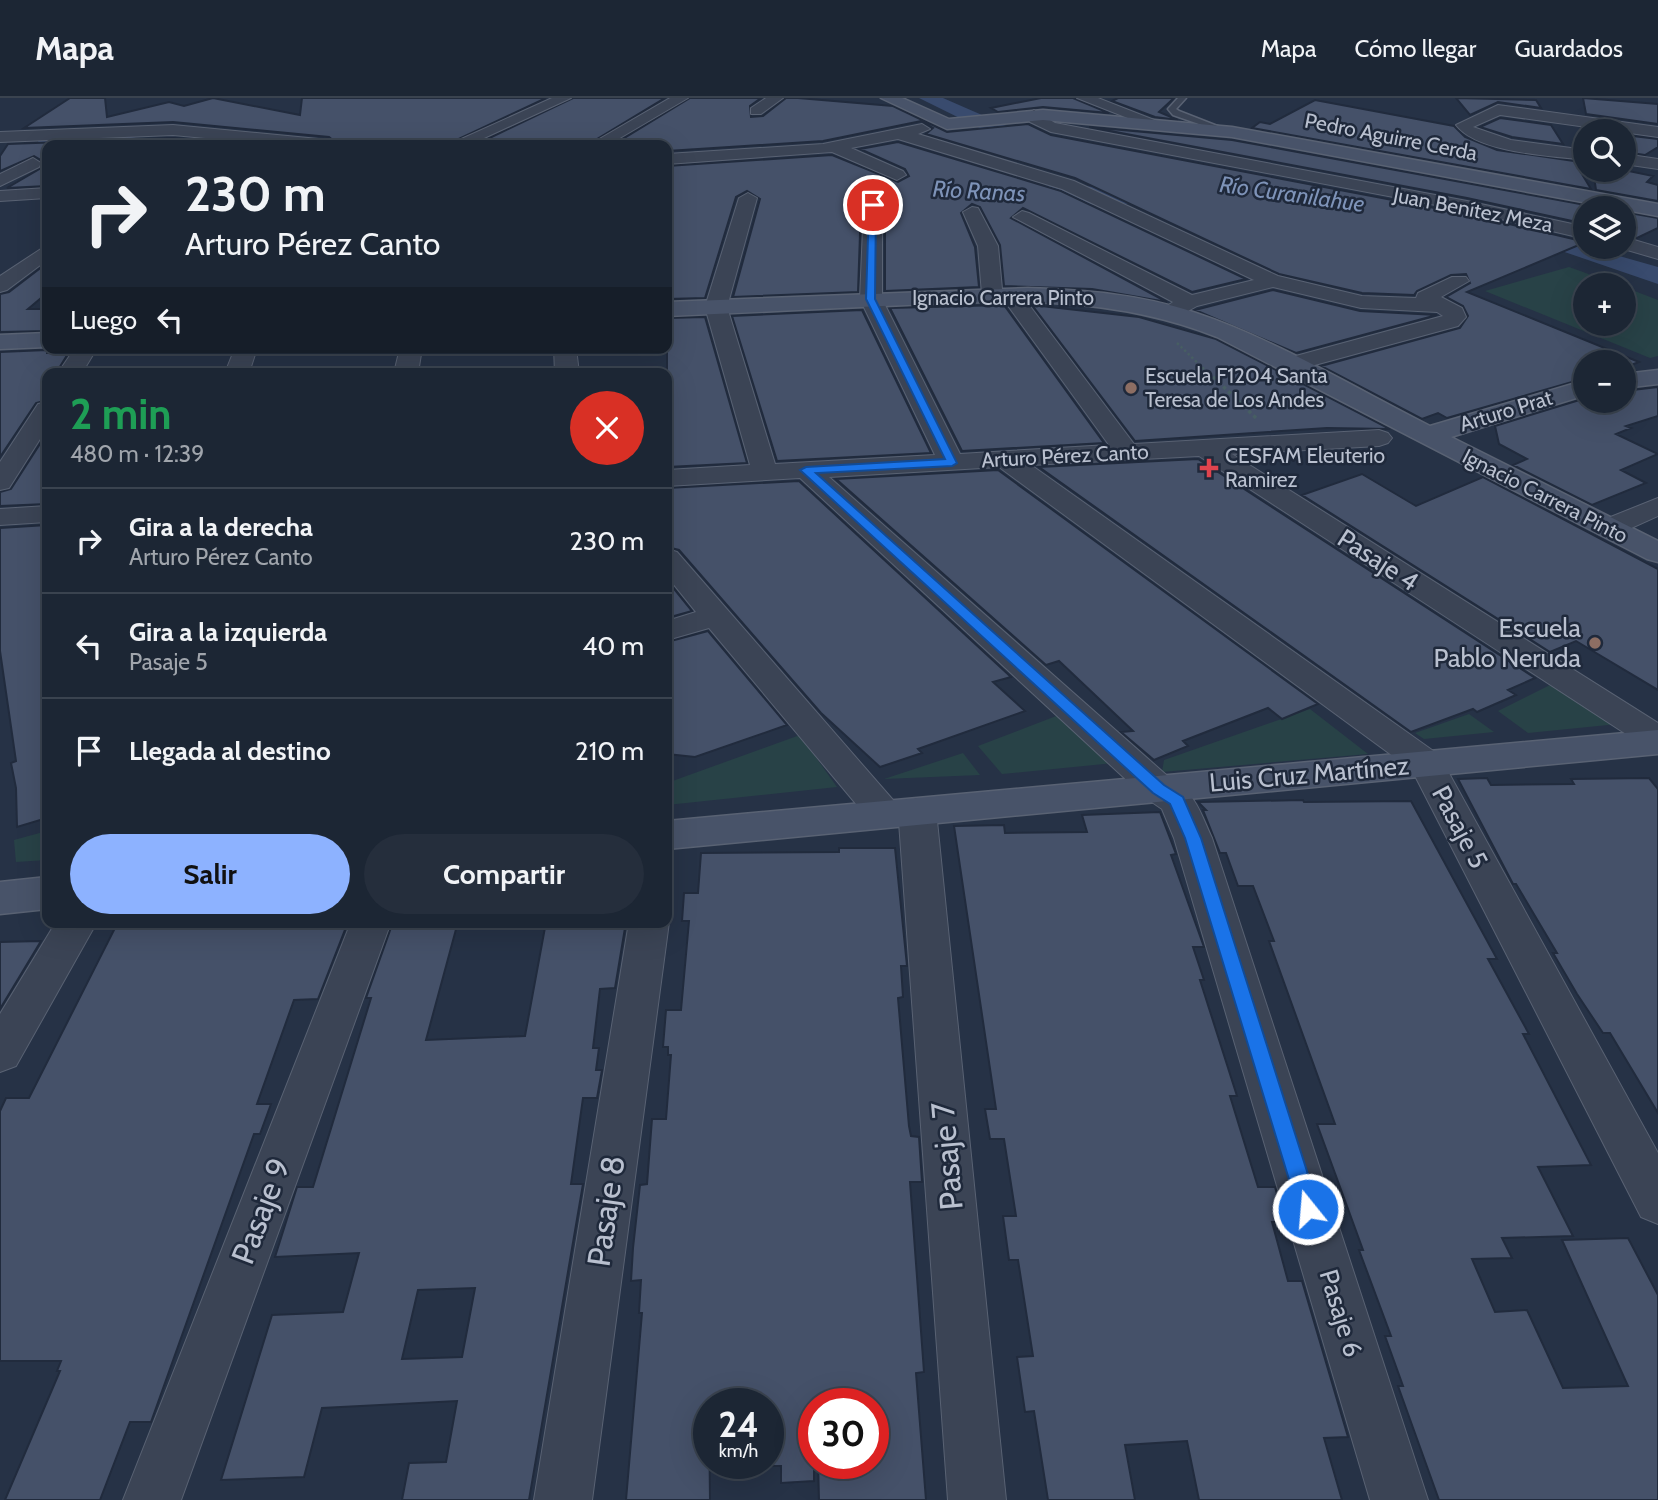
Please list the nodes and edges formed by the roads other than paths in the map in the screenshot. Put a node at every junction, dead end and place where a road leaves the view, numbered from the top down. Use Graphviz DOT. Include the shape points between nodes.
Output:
graph roads {
  1 [pos="564,98"];
  2 [pos="681,98"];
  3 [pos="776,98"];
  4 [pos="889,98"];
  5 [pos="1084,98"];
  6 [pos="1182,98"];
  7 [pos="756,111"];
  8 [pos="1034,115"];
  9 [pos="219,118"];
  10 [pos="1573,120"];
  11 [pos="951,123"];
  12 [pos="1159,125"];
  13 [pos="1636,129"];
  14 [pos="204,131"];
  15 [pos="1222,131"];
  16 [pos="1658,132"];
  17 [pos="900,134"];
  18 [pos="0,137"];
  19 [pos="284,140"];
  20 [pos="467,140"];
  21 [pos="606,140"];
  22 [pos="834,147"];
  23 [pos="1573,154"];
  24 [pos="1573,158"];
  25 [pos="672,159"];
  26 [pos="1636,161"];
  27 [pos="33,163"];
  28 [pos="1658,164"];
  29 [pos="897,175"];
  30 [pos="0,181"];
  31 [pos="1530,186"];
  32 [pos="42,193"];
  33 [pos="0,196"];
  34 [pos="748,198"];
  35 [pos="873,205"];
  36 [pos="1658,210"];
  37 [pos="972,212"];
  38 [pos="1022,217"];
  39 [pos="1573,230"];
  40 [pos="1636,247"];
  41 [pos="1658,253"];
  42 [pos="42,255"];
  43 [pos="1273,281"];
  44 [pos="1460,281"];
  45 [pos="0,286"];
  46 [pos="1001,294"];
  47 [pos="871,299"];
  48 [pos="1180,306"];
  49 [pos="1438,306"];
  50 [pos="716,307"];
  51 [pos="672,309"];
  52 [pos="42,340"];
  53 [pos="0,342"];
  54 [pos="1289,365"];
  55 [pos="1658,377"];
  56 [pos="1636,380"];
  57 [pos="1573,391"];
  58 [pos="42,417"];
  59 [pos="1260,422"];
  60 [pos="1426,436"];
  61 [pos="1379,438"];
  62 [pos="1284,444"];
  63 [pos="1205,448"];
  64 [pos="1128,452"];
  65 [pos="1005,459"];
  66 [pos="952,463"];
  67 [pos="806,470"];
  68 [pos="765,473"];
  69 [pos="672,478"];
  70 [pos="0,482"];
  71 [pos="1658,506"];
  72 [pos="42,514"];
  73 [pos="0,517"];
  74 [pos="1608,528"];
  75 [pos="1658,553"];
  76 [pos="672,564"];
  77 [pos="715,616"];
  78 [pos="672,629"];
  79 [pos="1658,741"];
  80 [pos="1426,763"];
  81 [pos="1159,789"];
  82 [pos="901,813"];
  83 [pos="672,835"];
  84 [pos="42,894"];
  85 [pos="0,898"];
  86 [pos="74,928"];
  87 [pos="369,928"];
  88 [pos="648,928"];
  89 [pos="0,1054"];
  90 [pos="1658,1201"];
  91 [pos="152,1500"];
  92 [pos="563,1500"];
  93 [pos="977,1500"];
  94 [pos="1399,1500"];
  1 -- 20 [label="street"];
  2 -- 21 [label="street"];
  3 -- 7 [label="street"];
  4 -- 11 [label="street"];
  5 -- 12 [label="street" via="1134,109"];
  6 -- 15 [label="lane" via="1172,108 1176,113"];
  8 -- 11 [label="street, Pedro Aguirre Cerda"];
  8 -- 12 [label="street, Pedro Aguirre Cerda"];
  8 -- 39 [label="street, Juan Benítez Meza" via="1041,123 1062,130"];
  9 -- 14 [label="street"];
  10 -- 23 [label="street" via="1498,110 1464,125 1508,145"];
  11 -- 17 [label="street"];
  12 -- 15 [label="street, Pedro Aguirre Cerda"];
  13 -- 16 [label="street"];
  14 -- 18 [label="street"];
  14 -- 19 [label="street"];
  15 -- 31 [label="street, Pedro Aguirre Cerda"];
  17 -- 22 [label="street"];
  17 -- 43 [label="street" via="1076,188"];
  22 -- 25 [label="street"];
  22 -- 29 [label="street"];
  24 -- 31 [label="street"];
  26 -- 28 [label="street"];
  27 -- 30 [label="street"];
  31 -- 36 [label="street, Pedro Aguirre Cerda"];
  32 -- 33 [label="street"];
  34 -- 50 [label="street"];
  35 -- 47 [label="street"];
  37 -- 46 [label="street" via="988,246"];
  38 -- 48 [label="street"];
  40 -- 41 [label="street"];
  42 -- 45 [label="street"];
  43 -- 48 [label="street"];
  43 -- 49 [label="street" via="1361,302"];
  44 -- 49 [label="street" via="1425,297"];
  46 -- 47 [label="street, Ignacio Carrera Pinto"];
  46 -- 48 [label="street, Ignacio Carrera Pinto" via="1076,295"];
  46 -- 64 [label="street"];
  47 -- 50 [label="street, Ignacio Carrera Pinto"];
  47 -- 66 [label="street"];
  48 -- 54 [label="street, Ignacio Carrera Pinto"];
  49 -- 54 [label="street" via="1455,317"];
  50 -- 51 [label="street, Ignacio Carrera Pinto"];
  50 -- 68 [label="street"];
  52 -- 53 [label="street"];
  54 -- 60 [label="street, Ignacio Carrera Pinto"];
  55 -- 56 [label="street"];
  57 -- 60 [label="street, Arturo Prat"];
  58 -- 70 [label="street"];
  59 -- 62 [label="street"];
  60 -- 74 [label="street, Ignacio Carrera Pinto"];
  61 -- 62 [label="street, Arturo Pérez Canto"];
  62 -- 63 [label="street, Arturo Pérez Canto"];
  63 -- 64 [label="street, Arturo Pérez Canto"];
  63 -- 79 [label="street, Pasaje 4"];
  64 -- 65 [label="street, Arturo Pérez Canto"];
  65 -- 66 [label="street, Arturo Pérez Canto"];
  65 -- 80 [label="street, Pasaje 5"];
  66 -- 67 [label="street, Arturo Pérez Canto"];
  67 -- 68 [label="street, Arturo Pérez Canto"];
  67 -- 81 [label="street, Pasaje 6"];
  68 -- 69 [label="street, Arturo Pérez Canto"];
  71 -- 74 [label="street"];
  72 -- 73 [label="street"];
  74 -- 75 [label="street, Ignacio Carrera Pinto"];
  76 -- 77 [label="street"];
  77 -- 78 [label="street"];
  77 -- 82 [label="street"];
  79 -- 80 [label="street, Luis Cruz Martínez"];
  80 -- 81 [label="street, Luis Cruz Martínez"];
  80 -- 90 [label="street, Pasaje 5"];
  81 -- 82 [label="street, Luis Cruz Martínez"];
  81 -- 94 [label="street, Pasaje 6" via="1177,801 1193,838"];
  82 -- 83 [label="street, Luis Cruz Martínez"];
  82 -- 93 [label="street, Pasaje 7"];
  84 -- 85 [label="street"];
  86 -- 89 [label="street"];
  87 -- 91 [label="street, Pasaje 9"];
  88 -- 92 [label="street, Pasaje 8"];
}
